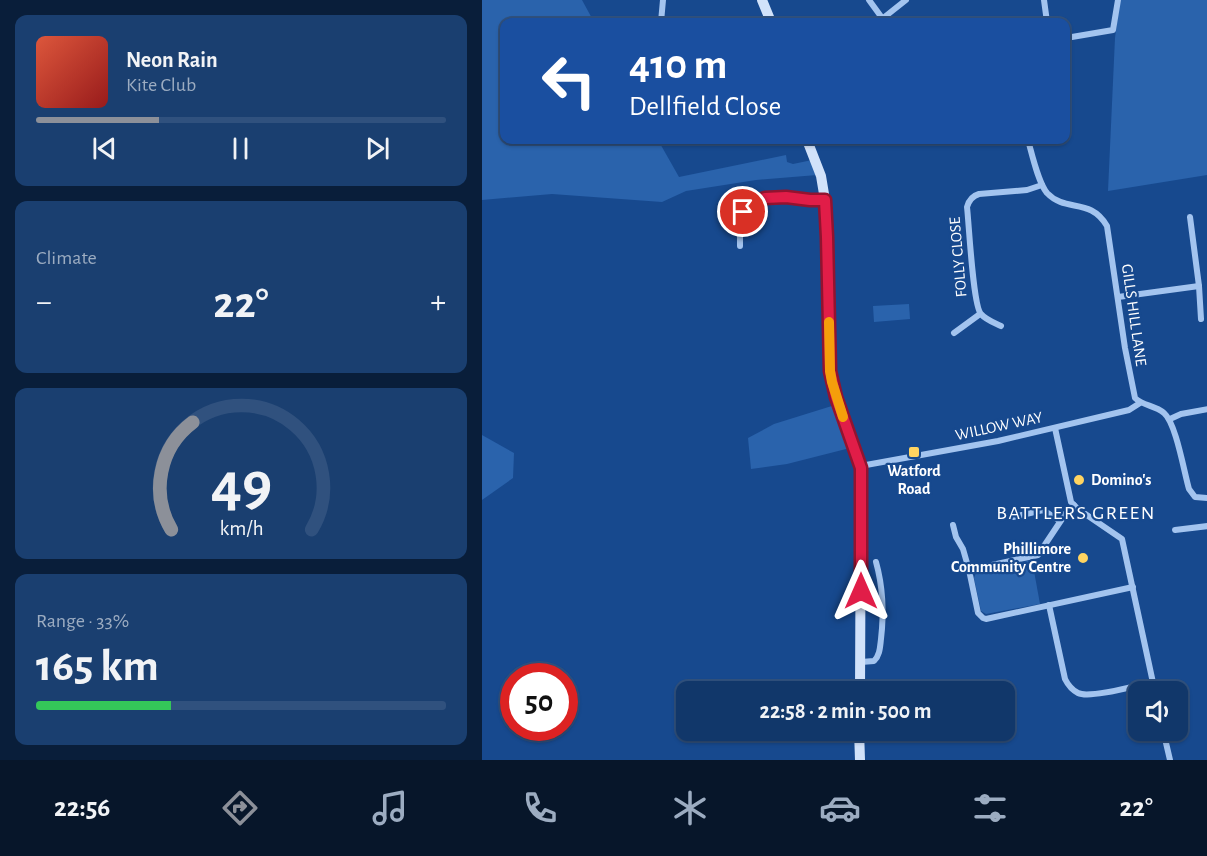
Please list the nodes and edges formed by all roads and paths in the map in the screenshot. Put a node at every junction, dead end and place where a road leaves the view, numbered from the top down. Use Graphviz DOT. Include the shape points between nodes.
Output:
graph roads {
  1 [pos="663,0"];
  2 [pos="762,0"];
  3 [pos="869,0"];
  4 [pos="906,0"];
  5 [pos="1044,0"];
  6 [pos="1118,0"];
  7 [pos="661,18"];
  8 [pos="769,18"];
  9 [pos="882,18"];
  10 [pos="887,18"];
  11 [pos="1046,18"];
  12 [pos="1070,37"];
  13 [pos="809,144"];
  14 [pos="1029,144"];
  15 [pos="1042,185"];
  16 [pos="825,200"];
  17 [pos="1190,218"];
  18 [pos="740,246"];
  19 [pos="1199,286"];
  20 [pos="1118,297"];
  21 [pos="980,314"];
  22 [pos="1201,319"];
  23 [pos="1001,326"];
  24 [pos="954,333"];
  25 [pos="1140,403"];
  26 [pos="1208,409"];
  27 [pos="1170,419"];
  28 [pos="1055,428"];
  29 [pos="861,468"];
  30 [pos="1207,500"];
  31 [pos="1074,506"];
  32 [pos="1013,517"];
  33 [pos="1060,521"];
  34 [pos="953,525"];
  35 [pos="1208,526"];
  36 [pos="1175,530"];
  37 [pos="876,562"];
  38 [pos="969,570"];
  39 [pos="1133,587"];
  40 [pos="1049,605"];
  41 [pos="861,662"];
  42 [pos="860,681"];
  43 [pos="1153,681"];
  44 [pos="1128,687"];
  45 [pos="859,741"];
  46 [pos="1166,741"];
  47 [pos="860,760"];
  48 [pos="1170,760"];
  1 -- 7 [label="street"];
  2 -- 8 [label="main road"];
  3 -- 9 [label="street"];
  4 -- 10 [label="street"];
  5 -- 11 [label="street"];
  6 -- 12 [label="street" via="1114,30"];
  13 -- 16 [label="main road"];
  14 -- 15 [label="street"];
  15 -- 20 [label="street, GILLS HILL LANE" via="1053,197 1091,209 1103,220 1109,232"];
  15 -- 21 [label="street, FOLLY CLOSE" via="971,198 967,207 975,299"];
  16 -- 18 [label="street" via="786,197 751,203 740,218"];
  16 -- 29 [label="main road" via="830,371"];
  17 -- 19 [label="street"];
  19 -- 20 [label="street"];
  19 -- 22 [label="street"];
  20 -- 25 [label="street, GILLS HILL LANE" via="1132,390"];
  21 -- 23 [label="street, FOLLY CLOSE"];
  21 -- 24 [label="street, FOLLY CLOSE"];
  25 -- 27 [label="street" via="1160,410"];
  25 -- 28 [label="street, WILLOW WAY" via="1129,410"];
  26 -- 27 [label="street"];
  27 -- 30 [label="street" via="1189,489 1195,497"];
  28 -- 29 [label="street, WILLOW WAY"];
  28 -- 31 [label="street"];
  29 -- 41 [label="main road"];
  31 -- 33 [label="street"];
  31 -- 39 [label="street" via="1122,538"];
  32 -- 33 [label="street" via="1043,510"];
  33 -- 38 [label="street" via="1038,555"];
  34 -- 38 [label="street"];
  35 -- 36 [label="street"];
  37 -- 41 [label="street" via="883,618 879,654 874,661"];
  38 -- 40 [label="street" via="978,614 983,618"];
  39 -- 40 [label="street"];
  39 -- 43 [label="street"];
  40 -- 44 [label="street" via="1065,679 1072,690 1090,695"];
  41 -- 42 [label="main road"];
  45 -- 47 [label="main road"];
  46 -- 48 [label="street"];
}
